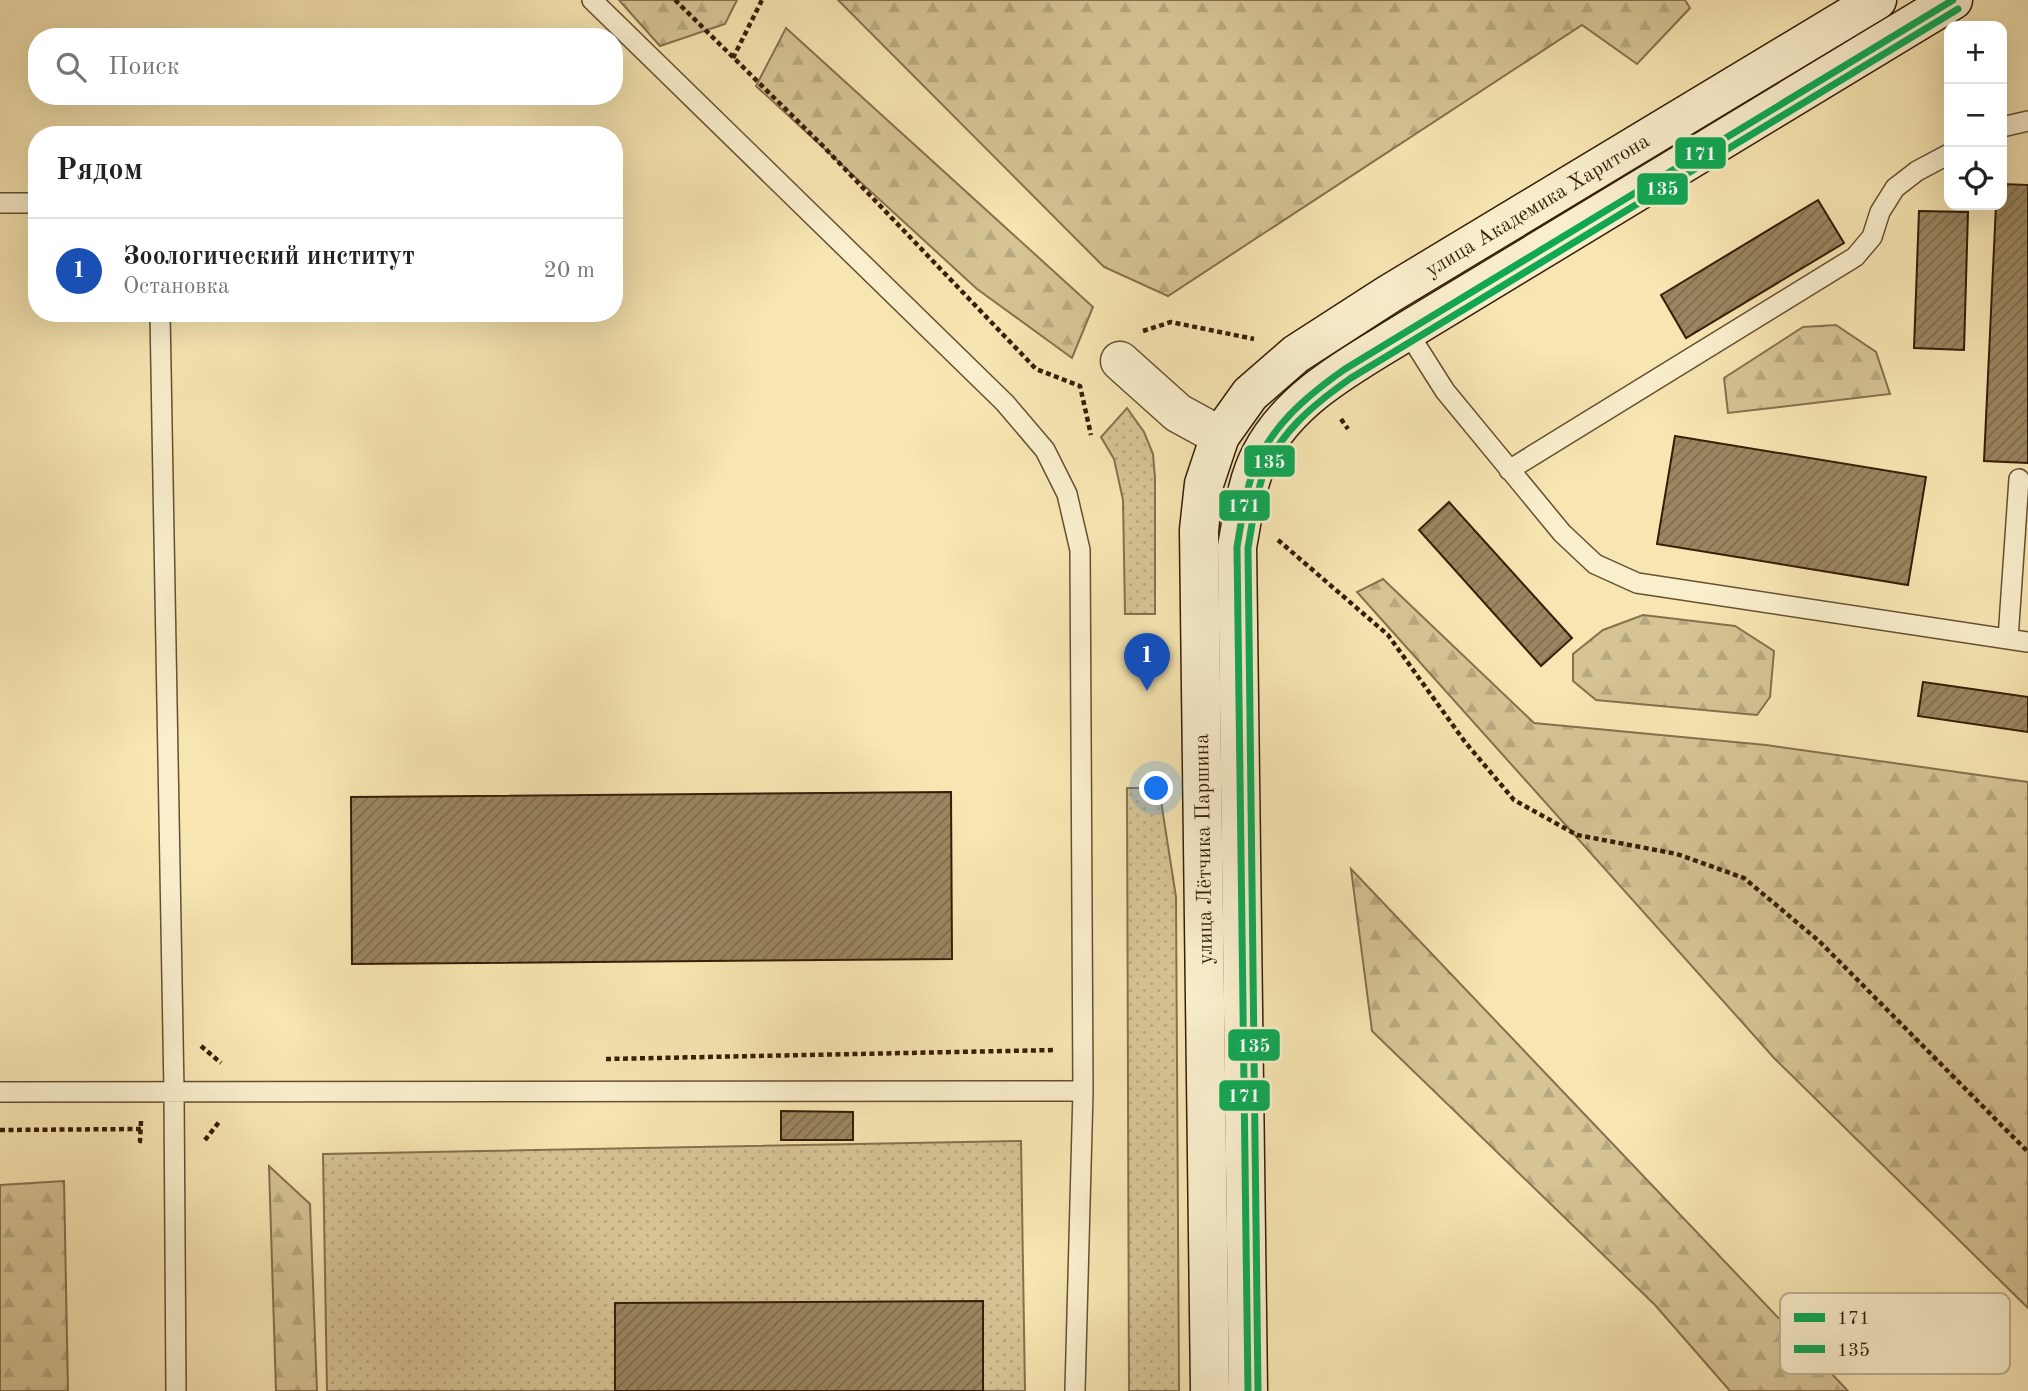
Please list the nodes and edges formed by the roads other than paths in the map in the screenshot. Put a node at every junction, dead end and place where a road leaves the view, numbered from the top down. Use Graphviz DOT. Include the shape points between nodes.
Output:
graph roads {
  1 [pos="592,0"];
  2 [pos="1877,0"];
  3 [pos="1953,0"];
  4 [pos="621,28"];
  5 [pos="623,30"];
  6 [pos="2028,121"];
  7 [pos="2007,126"];
  8 [pos="1944,156"];
  9 [pos="0,203"];
  10 [pos="28,203"];
  11 [pos="160,322"];
  12 [pos="1407,331"];
  13 [pos="1115,357"];
  14 [pos="1220,436"];
  15 [pos="1509,470"];
  16 [pos="2019,479"];
  17 [pos="1246,494"];
  18 [pos="2008,639"];
  19 [pos="2028,642"];
  20 [pos="1083,1091"];
  21 [pos="0,1092"];
  22 [pos="174,1092"];
  23 [pos="176,1391"];
  24 [pos="1075,1391"];
  25 [pos="1210,1391"];
  26 [pos="1248,1391"];
  1 -- 4 [label="lane"];
  2 -- 14 [label="street, улица Академика Харитона" via="1296,354 1250,394"];
  3 -- 12 [label="street, улица Академика Харитона"];
  5 -- 20 [label="lane" via="1005,403 1045,450 1067,494 1080,550"];
  6 -- 7 [label="lane"];
  8 -- 15 [label="lane" via="1895,188 1872,237 1855,257"];
  9 -- 10 [label="lane"];
  11 -- 22 [label="lane"];
  12 -- 15 [label="lane" via="1445,391"];
  12 -- 17 [label="street, улица Академика Харитона" via="1319,387 1287,418 1261,453"];
  13 -- 14 [label="street" via="1178,413"];
  14 -- 25 [label="street, улица Лётчика Паршина" via="1204,484 1199,530"];
  15 -- 18 [label="lane" via="1595,564 1637,583"];
  16 -- 18 [label="lane"];
  17 -- 26 [label="street, улица Лётчика Паршина" via="1237,547"];
  18 -- 19 [label="lane"];
  20 -- 22 [label="lane"];
  20 -- 24 [label="lane"];
  21 -- 22 [label="lane"];
  22 -- 23 [label="lane"];
}
